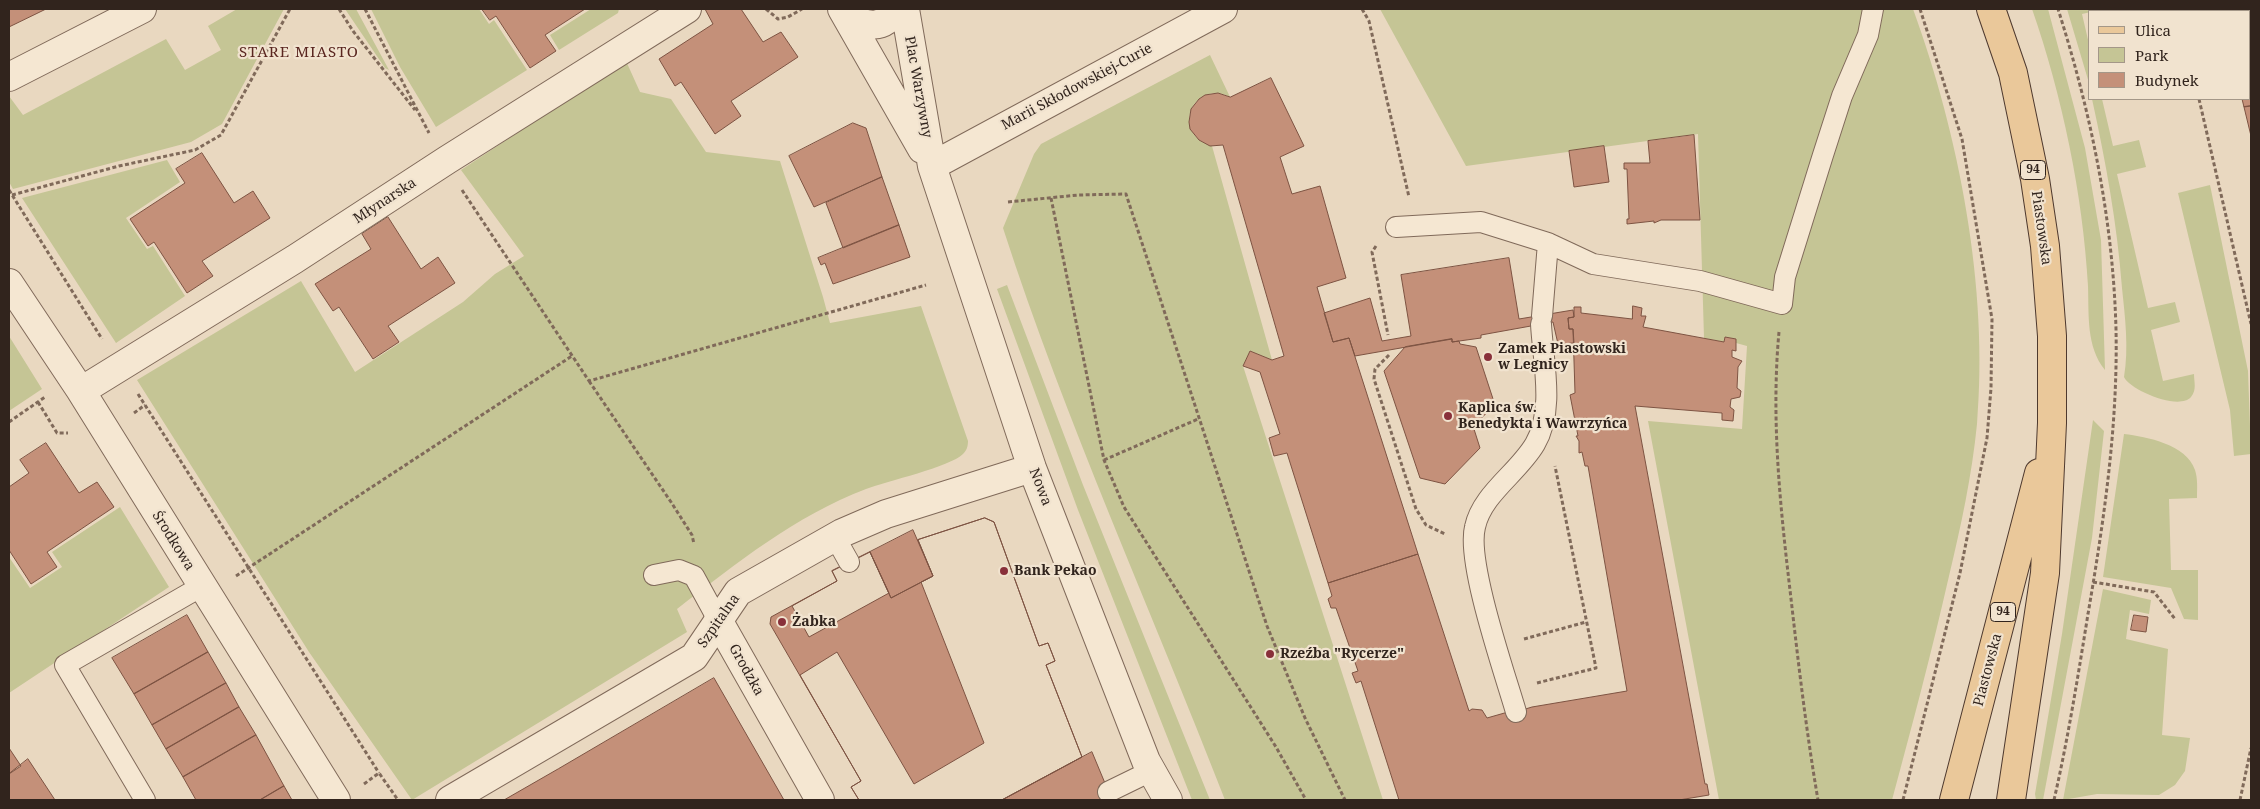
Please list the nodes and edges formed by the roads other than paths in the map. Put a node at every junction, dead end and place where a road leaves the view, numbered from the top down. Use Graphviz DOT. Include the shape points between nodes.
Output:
graph roads {
  1 [pos="142,9"];
  2 [pos="895,9"];
  3 [pos="905,9"];
  4 [pos="1223,9"];
  5 [pos="1873,9"];
  6 [pos="1991,9"];
  7 [pos="672,13"];
  8 [pos="845,13"];
  9 [pos="9,77"];
  10 [pos="932,166"];
  11 [pos="1396,227"];
  12 [pos="1548,243"];
  13 [pos="9,282"];
  14 [pos="81,391"];
  15 [pos="2052,423"];
  16 [pos="1032,468"];
  17 [pos="835,537"];
  18 [pos="849,562"];
  19 [pos="654,575"];
  20 [pos="205,591"];
  21 [pos="718,620"];
  22 [pos="1516,712"];
  23 [pos="1151,771"];
  24 [pos="1108,792"];
  25 [pos="347,794"];
  26 [pos="145,800"];
  27 [pos="450,800"];
  28 [pos="820,800"];
  29 [pos="1168,800"];
  30 [pos="1954,800"];
  31 [pos="2011,800"];
  1 -- 9 [label="street"];
  2 -- 8 [label="street" via="881,24 865,25"];
  3 -- 10 [label="street, Plac Warzywny"];
  4 -- 10 [label="street, Marii Skłodowskiej-Curie"];
  5 -- 12 [label="lane" via="1868,35 1842,96 1785,277 1782,304 1700,281 1593,264"];
  6 -- 15 [label="main road, Piastowska / 94" via="2013,73 2044,237 2051,320"];
  7 -- 14 [label="street, Młynarska" via="295,259"];
  8 -- 10 [label="street"];
  10 -- 16 [label="street, Nowa"];
  11 -- 12 [label="lane" via="1481,222"];
  12 -- 22 [label="lane" via="1541,320 1544,424 1535,444 1483,508 1473,537 1479,579"];
  13 -- 14 [label="street, Środkowa"];
  14 -- 20 [label="street, Środkowa"];
  15 -- 30 [label="main road, Piastowska / 94"];
  15 -- 31 [label="main road, Piastowska / 94" via="2045,573"];
  16 -- 17 [label="street, Szpitalna" via="886,514"];
  16 -- 23 [label="street, Nowa"];
  17 -- 18 [label="lane"];
  17 -- 21 [label="street, Szpitalna" via="738,592"];
  19 -- 21 [label="lane, Grodzka" via="679,570 694,576"];
  20 -- 25 [label="street, Środkowa"];
  20 -- 26 [label="lane" via="65,665"];
  21 -- 27 [label="street, Szpitalna" via="694,657"];
  21 -- 28 [label="street, Grodzka"];
  23 -- 24 [label="lane"];
  23 -- 29 [label="street, Nowa"];
}
